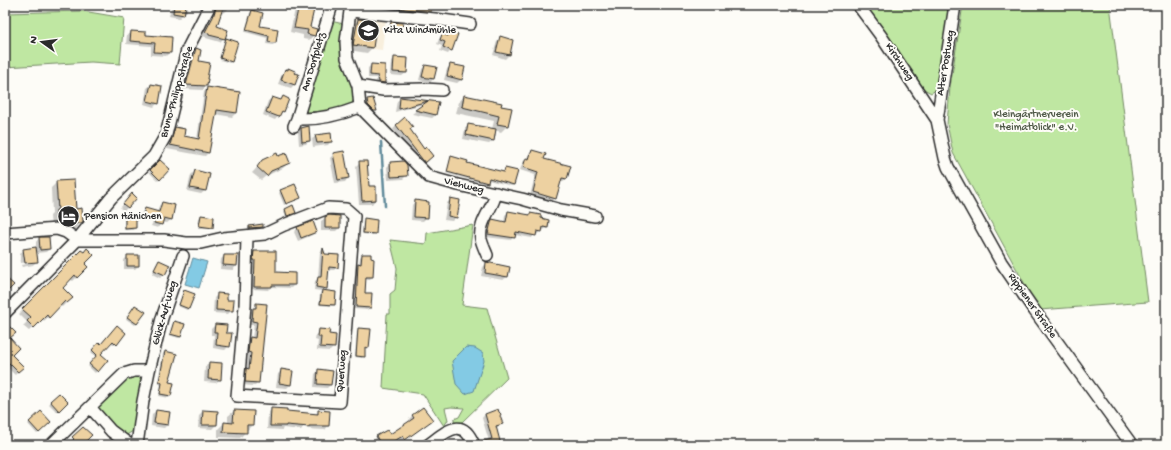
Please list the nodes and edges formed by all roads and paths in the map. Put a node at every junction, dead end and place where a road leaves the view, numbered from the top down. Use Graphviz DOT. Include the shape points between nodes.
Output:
graph roads {
  1 [pos="210,5"];
  2 [pos="332,5"];
  3 [pos="858,5"];
  4 [pos="955,5"];
  5 [pos="350,8"];
  6 [pos="470,24"];
  7 [pos="358,86"];
  8 [pos="442,90"];
  9 [pos="360,107"];
  10 [pos="938,120"];
  11 [pos="496,193"];
  12 [pos="595,216"];
  13 [pos="5,233"];
  14 [pos="247,237"];
  15 [pos="77,240"];
  16 [pos="487,255"];
  17 [pos="183,256"];
  18 [pos="5,313"];
  19 [pos="149,371"];
  20 [pos="90,407"];
  21 [pos="51,445"];
  22 [pos="130,445"];
  23 [pos="137,445"];
  24 [pos="428,445"];
  25 [pos="474,445"];
  26 [pos="1132,445"];
  1 -- 15 [label="street, Bruno-Philipp-Straße" via="186,50 166,135 154,156 111,198"];
  2 -- 9 [label="street, Am Dorfplatz" via="295,123 339,115"];
  3 -- 10 [label="street, Kirchweg"];
  4 -- 10 [label="street, Alter Postweg"];
  5 -- 6 [label="street"];
  5 -- 7 [label="street" via="347,58"];
  7 -- 8 [label="street" via="383,90"];
  7 -- 9 [label="street"];
  9 -- 11 [label="street, Viehweg" via="429,177"];
  10 -- 26 [label="street, Rippiener Straße" via="945,158 1001,262"];
  11 -- 12 [label="street, Viehweg"];
  11 -- 16 [label="street" via="495,200 484,219 481,234"];
  13 -- 15 [label="street" via="57,229"];
  14 -- 14 [label="street, Querweg" via="265,234 328,208 346,209 354,216 340,402 237,396 245,306"];
  14 -- 15 [label="street, Querweg" via="186,244 164,240"];
  15 -- 18 [label="street, Bruno-Philipp-Straße"];
  17 -- 19 [label="street, Glück-Auf-Weg" via="162,318"];
  19 -- 20 [label="street" via="124,374"];
  19 -- 23 [label="street, Glück-Auf-Weg"];
  20 -- 21 [label="street"];
  20 -- 22 [label="street" via="112,431"];
  24 -- 25 [label="street" via="452,428 459,427"];
}
